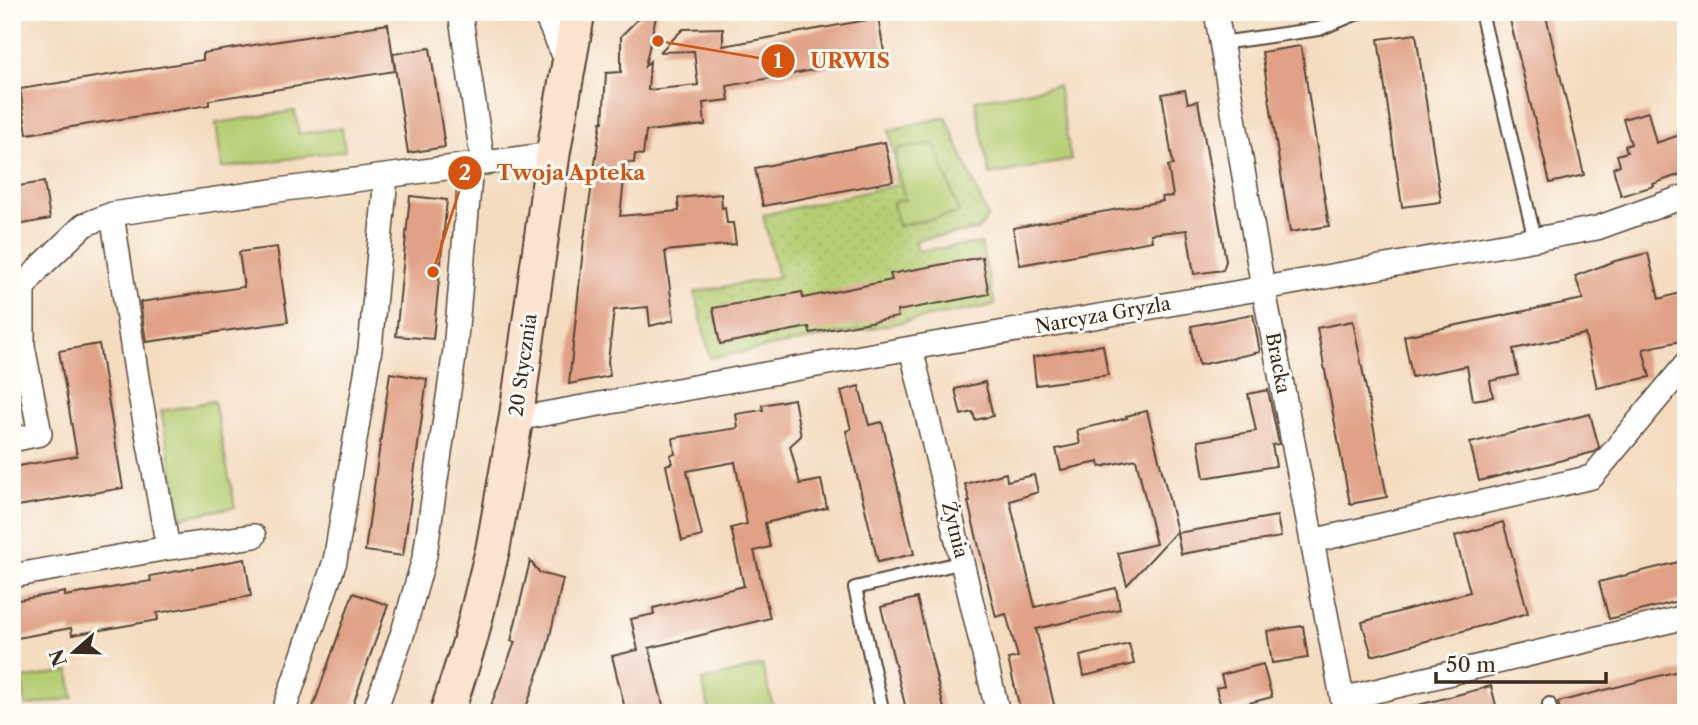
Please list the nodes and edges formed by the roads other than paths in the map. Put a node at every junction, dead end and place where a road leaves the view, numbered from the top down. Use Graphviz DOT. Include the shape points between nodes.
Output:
graph roads {
  1 [pos="460,12"];
  2 [pos="544,12"];
  3 [pos="578,12"];
  4 [pos="1216,12"];
  5 [pos="1360,12"];
  6 [pos="1481,12"];
  7 [pos="1221,43"];
  8 [pos="568,64"];
  9 [pos="553,154"];
  10 [pos="477,164"];
  11 [pos="386,177"];
  12 [pos="1686,196"];
  13 [pos="112,214"];
  14 [pos="1535,240"];
  15 [pos="1264,288"];
  16 [pos="911,348"];
  17 [pos="1686,364"];
  18 [pos="516,419"];
  19 [pos="12,440"];
  20 [pos="254,536"];
  21 [pos="1312,541"];
  22 [pos="169,548"];
  23 [pos="963,562"];
  24 [pos="12,576"];
  25 [pos="1686,617"];
  26 [pos="1344,706"];
  27 [pos="284,713"];
  28 [pos="374,713"];
  29 [pos="447,713"];
  30 [pos="883,713"];
  31 [pos="998,713"];
  1 -- 10 [label="street"];
  2 -- 8 [label="street"];
  3 -- 8 [label="street, 20 Stycznia"];
  4 -- 7 [label="street, Bracka"];
  5 -- 7 [label="lane" via="1319,29"];
  6 -- 14 [label="lane"];
  7 -- 15 [label="street, Bracka"];
  8 -- 9 [label="street, 20 Stycznia"];
  9 -- 10 [label="street"];
  9 -- 18 [label="street, 20 Stycznia"];
  10 -- 11 [label="street"];
  10 -- 28 [label="street" via="456,350 425,555"];
  11 -- 13 [label="street"];
  11 -- 27 [label="street" via="370,349 335,561"];
  12 -- 14 [label="street, Narcyza Gryzla" via="1597,228"];
  13 -- 19 [label="street" via="84,225 23,288 23,346 40,434"];
  13 -- 22 [label="street"];
  14 -- 15 [label="street, Narcyza Gryzla"];
  15 -- 16 [label="street, Narcyza Gryzla"];
  15 -- 21 [label="street, Bracka"];
  16 -- 18 [label="street, Narcyza Gryzla"];
  16 -- 23 [label="street, Żytnia"];
  17 -- 21 [label="street" via="1592,477"];
  18 -- 29 [label="street, 20 Stycznia" via="494,548"];
  20 -- 22 [label="street"];
  21 -- 26 [label="street, Bracka"];
  22 -- 24 [label="street"];
  23 -- 30 [label="lane" via="855,588"];
  23 -- 31 [label="street, Żytnia"];
  25 -- 26 [label="street"];
}
